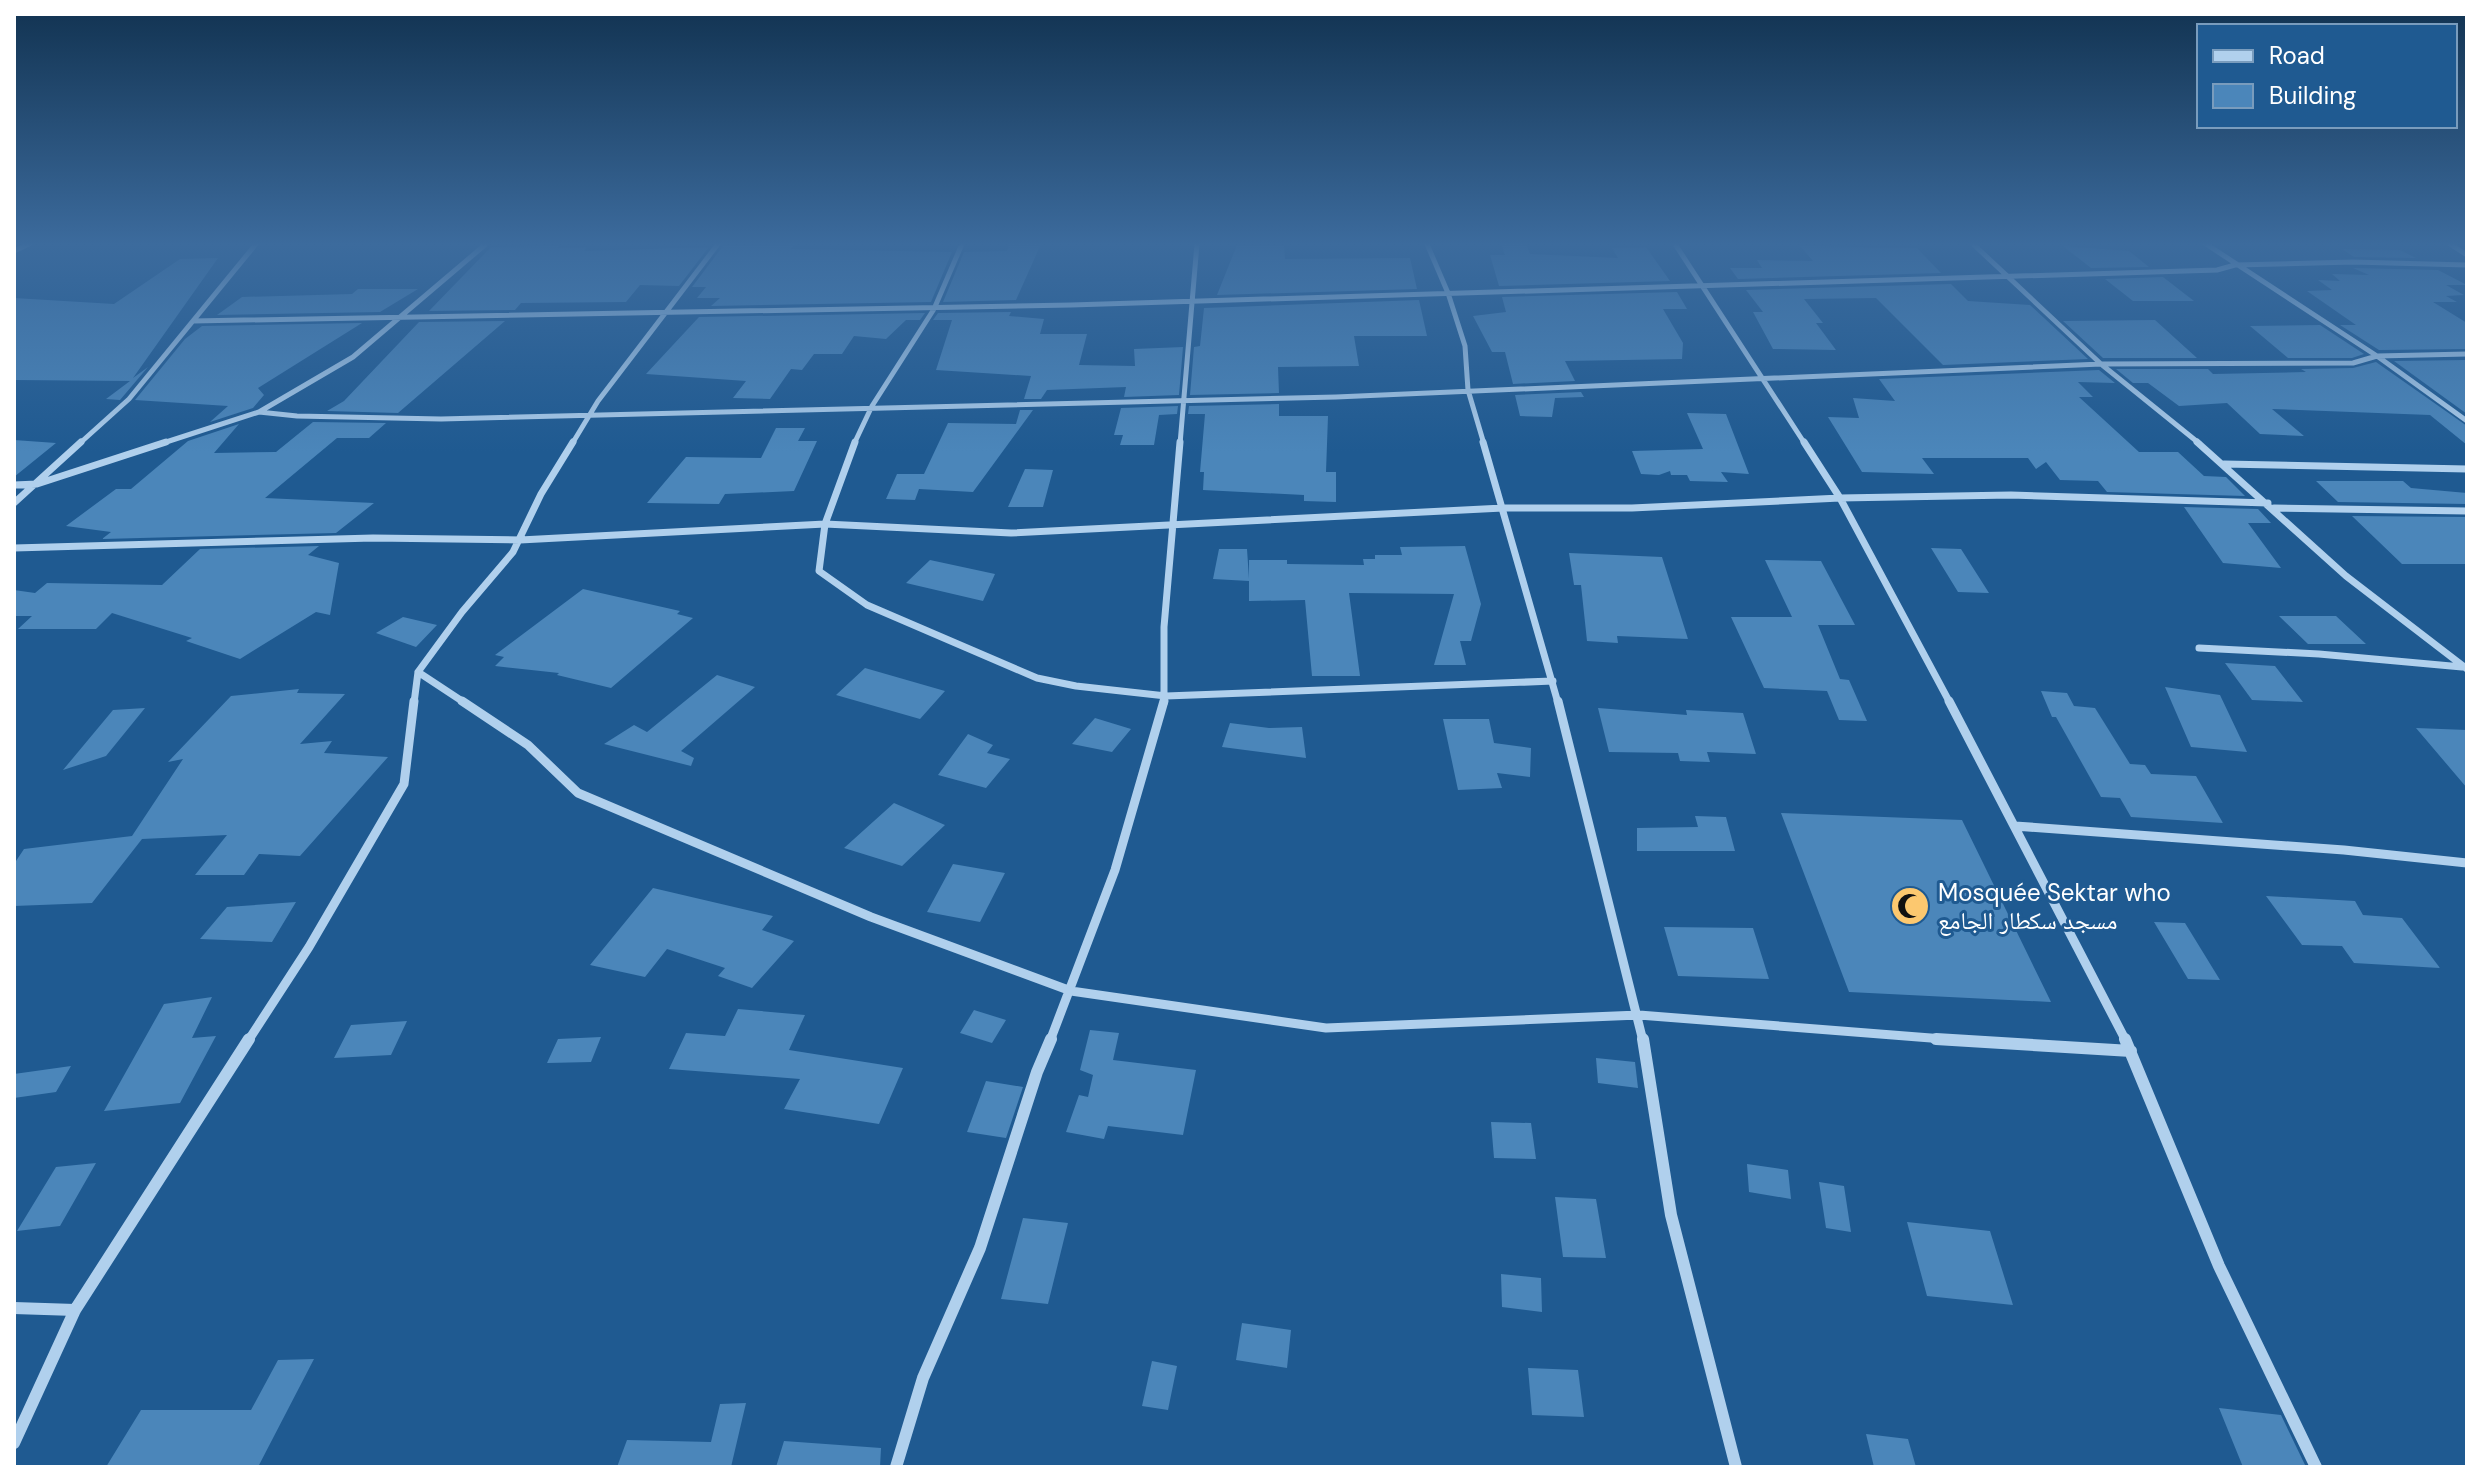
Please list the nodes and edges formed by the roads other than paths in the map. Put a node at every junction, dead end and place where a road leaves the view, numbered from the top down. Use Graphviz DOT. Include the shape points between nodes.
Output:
graph roads {
  1 [pos="199,313"];
  2 [pos="403,313"];
  3 [pos="570,313"];
  4 [pos="662,313"];
  5 [pos="931,313"];
  6 [pos="1189,313"];
  7 [pos="1454,313"];
  8 [pos="1717,313"];
  9 [pos="2047,313"];
  10 [pos="2310,313"];
  11 [pos="398,317"];
  12 [pos="193,321"];
  13 [pos="2467,354"];
  14 [pos="2377,356"];
  15 [pos="2101,364"];
  16 [pos="1759,379"];
  17 [pos="1468,390"];
  18 [pos="1185,399"];
  19 [pos="872,406"];
  20 [pos="259,412"];
  21 [pos="590,413"];
  22 [pos="2467,421"];
  23 [pos="2224,464"];
  24 [pos="2467,469"];
  25 [pos="37,484"];
  26 [pos="14,485"];
  27 [pos="1840,498"];
  28 [pos="14,503"];
  29 [pos="2271,506"];
  30 [pos="1503,508"];
  31 [pos="2467,511"];
  32 [pos="825,524"];
  33 [pos="1175,527"];
  34 [pos="520,540"];
  35 [pos="14,548"];
  36 [pos="2199,648"];
  37 [pos="2466,668"];
  38 [pos="418,672"];
  39 [pos="1553,681"];
  40 [pos="1166,696"];
  41 [pos="2015,826"];
  42 [pos="2467,863"];
  43 [pos="1071,991"];
  44 [pos="1639,1015"];
  45 [pos="2131,1051"];
  46 [pos="14,1308"];
  47 [pos="75,1310"];
  48 [pos="14,1443"];
  49 [pos="896,1467"];
  50 [pos="1736,1467"];
  51 [pos="2316,1467"];
  1 -- 12 [label="street"];
  2 -- 11 [label="street"];
  3 -- 11 [label="street"];
  4 -- 21 [label="street"];
  5 -- 19 [label="street"];
  6 -- 18 [label="street"];
  7 -- 17 [label="street" via="1465,346"];
  8 -- 16 [label="street"];
  9 -- 15 [label="street"];
  10 -- 14 [label="street"];
  11 -- 12 [label="street"];
  11 -- 20 [label="street" via="353,357"];
  12 -- 25 [label="street" via="129,399"];
  13 -- 14 [label="street"];
  14 -- 15 [label="street" via="2353,363"];
  14 -- 22 [label="street"];
  15 -- 16 [label="street"];
  15 -- 23 [label="street"];
  16 -- 17 [label="street"];
  16 -- 27 [label="street"];
  17 -- 18 [label="street"];
  17 -- 30 [label="street"];
  18 -- 19 [label="street"];
  18 -- 33 [label="street"];
  19 -- 21 [label="street"];
  19 -- 32 [label="street"];
  20 -- 21 [label="street" via="441,419"];
  20 -- 25 [label="street"];
  21 -- 34 [label="street"];
  23 -- 24 [label="street"];
  23 -- 29 [label="street"];
  25 -- 26 [label="street"];
  25 -- 28 [label="street"];
  27 -- 29 [label="street" via="2011,495"];
  27 -- 30 [label="street"];
  27 -- 41 [label="street"];
  29 -- 31 [label="street"];
  29 -- 37 [label="street" via="2346,576"];
  30 -- 33 [label="street"];
  30 -- 39 [label="street"];
  32 -- 33 [label="street" via="1011,533"];
  32 -- 34 [label="street"];
  32 -- 40 [label="street" via="819,571 867,605 1037,678"];
  33 -- 40 [label="street" via="1164,627"];
  34 -- 35 [label="street" via="373,538"];
  34 -- 38 [label="street"];
  36 -- 37 [label="street"];
  38 -- 43 [label="street" via="528,745 578,793 871,917"];
  38 -- 47 [label="street" via="404,784 309,947"];
  39 -- 40 [label="street"];
  39 -- 44 [label="street"];
  40 -- 43 [label="street" via="1115,870"];
  41 -- 42 [label="street"];
  41 -- 45 [label="street"];
  43 -- 44 [label="street" via="1326,1028"];
  43 -- 49 [label="street" via="1037,1072 980,1248 923,1378"];
  44 -- 45 [label="street"];
  44 -- 50 [label="street" via="1671,1215"];
  45 -- 51 [label="street" via="2219,1266"];
  46 -- 47 [label="street"];
  47 -- 48 [label="street"];
}
